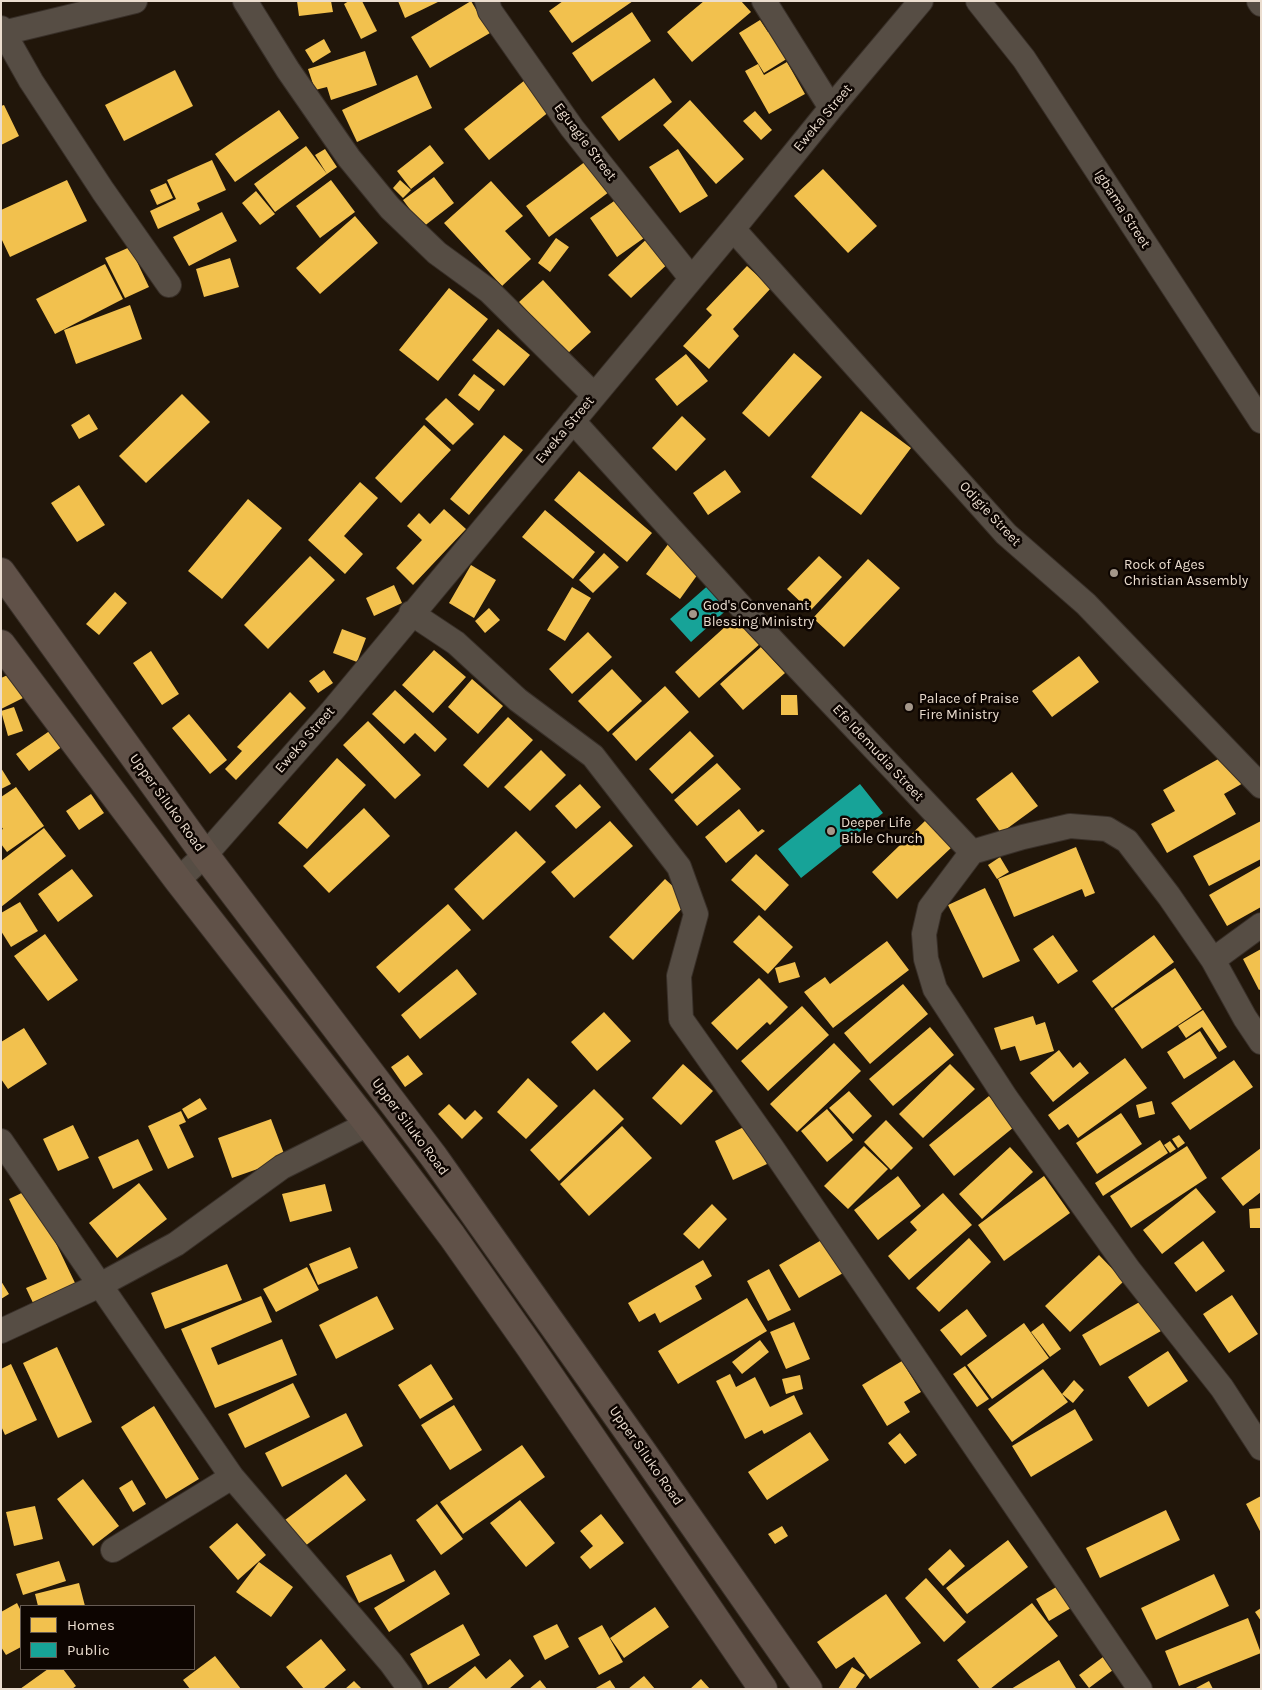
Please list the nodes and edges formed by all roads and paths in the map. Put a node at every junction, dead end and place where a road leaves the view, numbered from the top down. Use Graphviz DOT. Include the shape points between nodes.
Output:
graph roads {
  1 [pos="135,1"];
  2 [pos="245,1"];
  3 [pos="487,1"];
  4 [pos="764,1"];
  5 [pos="921,1"];
  6 [pos="978,1"];
  7 [pos="2,30"];
  8 [pos="830,108"];
  9 [pos="733,229"];
  10 [pos="691,278"];
  11 [pos="169,285"];
  12 [pos="594,395"];
  13 [pos="573,421"];
  14 [pos="1261,421"];
  15 [pos="1,572"];
  16 [pos="411,613"];
  17 [pos="1,644"];
  18 [pos="1261,786"];
  19 [pos="972,852"];
  20 [pos="205,855"];
  21 [pos="178,880"];
  22 [pos="1261,924"];
  23 [pos="1213,960"];
  24 [pos="1261,1042"];
  25 [pos="368,1124"];
  26 [pos="1,1141"];
  27 [pos="100,1285"];
  28 [pos="1,1331"];
  29 [pos="1261,1448"];
  30 [pos="232,1477"];
  31 [pos="113,1550"];
  32 [pos="410,1689"];
  33 [pos="763,1689"];
  34 [pos="808,1689"];
  35 [pos="1140,1689"];
  1 -- 7 [label="street"];
  2 -- 12 [label="street" via="288,70 390,208 437,253 489,291"];
  3 -- 10 [label="street, Eguagie Street" via="490,11 572,128"];
  4 -- 8 [label="street"];
  5 -- 8 [label="street, Eweka Street"];
  6 -- 14 [label="street, Igbama Street" via="1024,60"];
  7 -- 11 [label="street" via="31,81"];
  8 -- 9 [label="street, Eweka Street"];
  9 -- 10 [label="street, Eweka Street"];
  9 -- 18 [label="street, Odigie Street" via="1006,534 1086,604"];
  10 -- 12 [label="street, Eweka Street"];
  12 -- 13 [label="street, Eweka Street"];
  13 -- 16 [label="street, Eweka Street"];
  13 -- 19 [label="street, Efe Idemudia Street" via="755,622"];
  15 -- 20 [label="main road, Upper Siluko Road"];
  16 -- 20 [label="street, Eweka Street" via="332,711"];
  16 -- 35 [label="street" via="456,643 518,700 593,756 679,867 696,914 679,976 681,1020 772,1148"];
  17 -- 21 [label="main road"];
  19 -- 23 [label="street" via="1070,826 1108,828 1127,840"];
  19 -- 29 [label="street" via="930,908 924,934 926,959 935,989 1006,1098 1130,1270 1222,1388"];
  20 -- 21 [label="street"];
  20 -- 34 [label="main road, Upper Siluko Road" via="434,1157"];
  21 -- 25 [label="main road"];
  22 -- 23 [label="street"];
  23 -- 24 [label="street"];
  25 -- 27 [label="street" via="282,1167 176,1244"];
  25 -- 33 [label="main road" via="452,1236"];
  26 -- 27 [label="street"];
  27 -- 28 [label="street"];
  27 -- 30 [label="street"];
  30 -- 31 [label="street"];
  30 -- 32 [label="street"];
}
